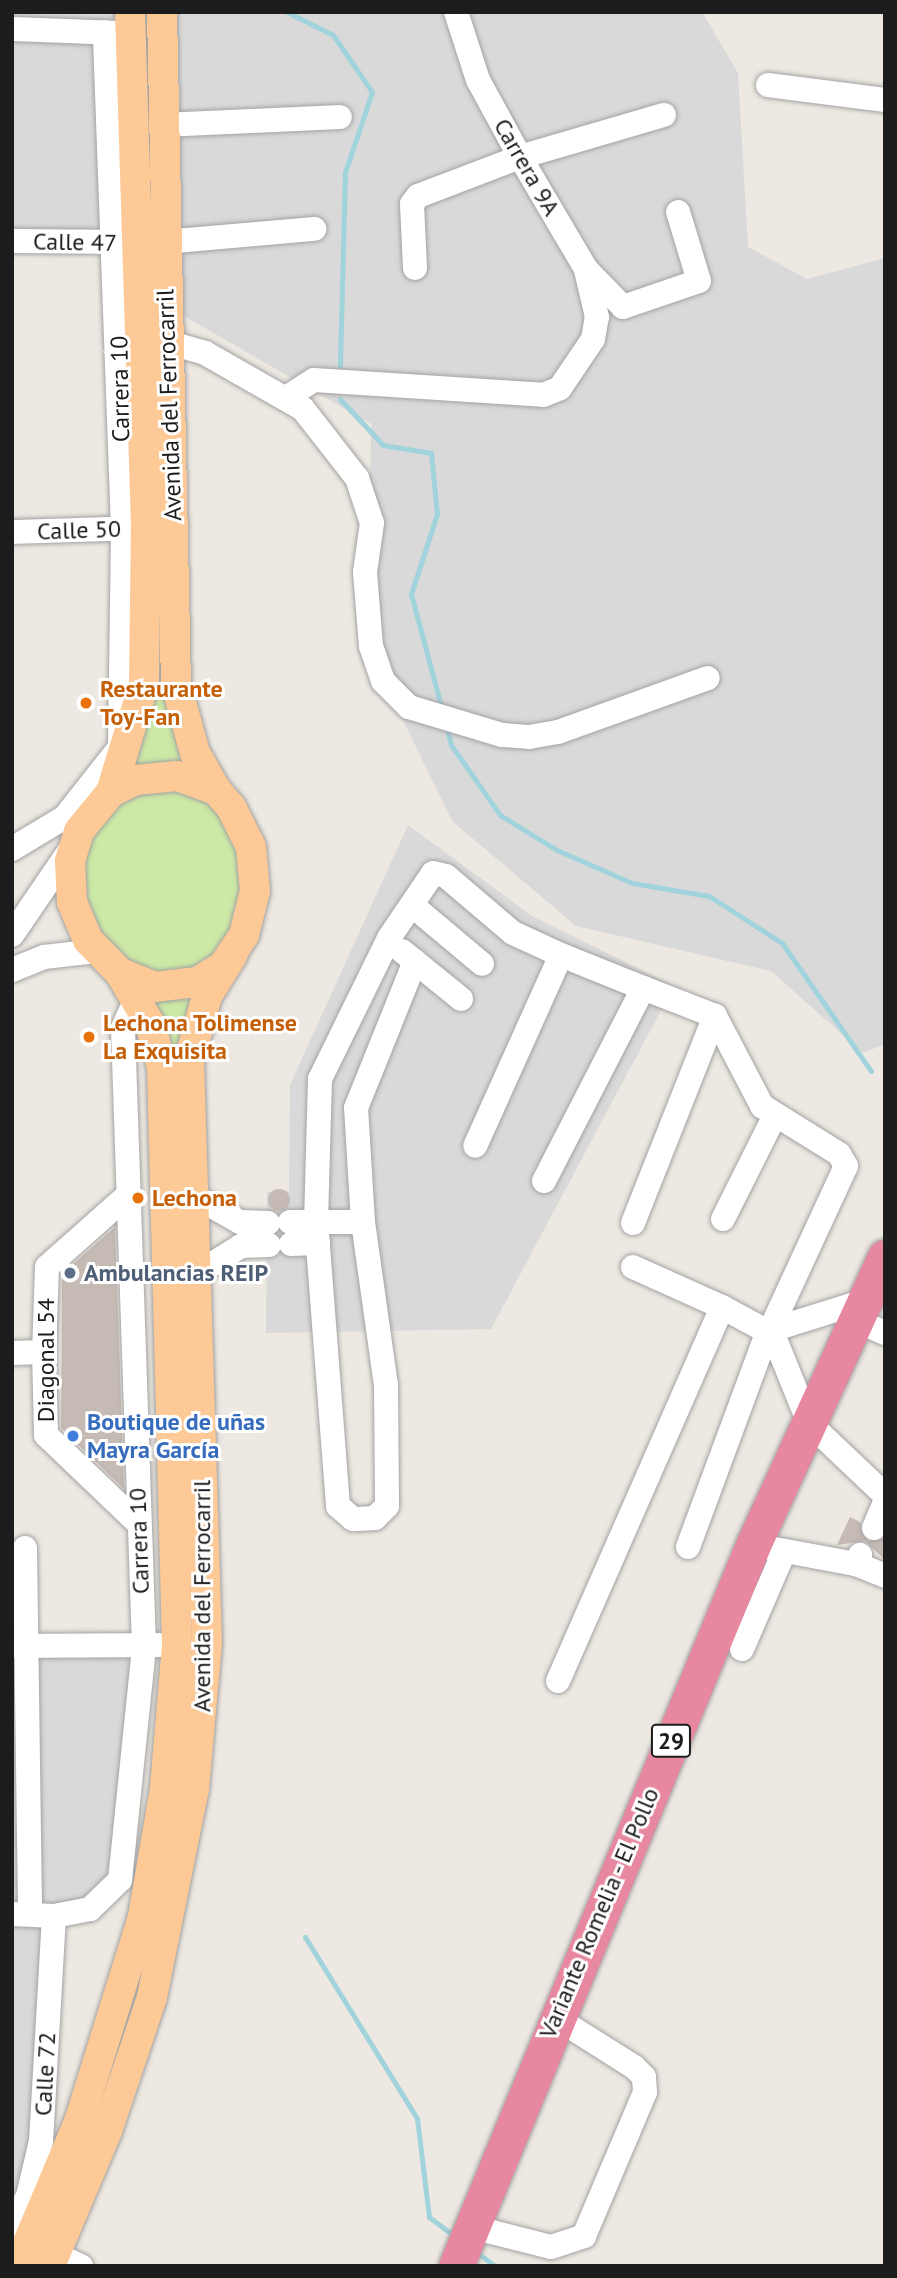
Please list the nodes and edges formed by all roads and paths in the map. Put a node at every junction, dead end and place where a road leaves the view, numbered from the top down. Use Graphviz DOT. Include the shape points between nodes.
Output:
graph roads {
  1 [pos="162,12"];
  2 [pos="456,12"];
  3 [pos="122,26"];
  4 [pos="12,29"];
  5 [pos="768,85"];
  6 [pos="885,100"];
  7 [pos="663,115"];
  8 [pos="340,117"];
  9 [pos="163,125"];
  10 [pos="520,157"];
  11 [pos="678,212"];
  12 [pos="314,229"];
  13 [pos="12,241"];
  14 [pos="140,242"];
  15 [pos="415,268"];
  16 [pos="586,269"];
  17 [pos="167,342"];
  18 [pos="286,398"];
  19 [pos="135,528"];
  20 [pos="12,532"];
  21 [pos="708,678"];
  22 [pos="216,790"];
  23 [pos="111,792"];
  24 [pos="72,847"];
  25 [pos="12,849"];
  26 [pos="413,906"];
  27 [pos="12,935"];
  28 [pos="389,938"];
  29 [pos="97,951"];
  30 [pos="233,954"];
  31 [pos="561,955"];
  32 [pos="415,961"];
  33 [pos="482,964"];
  34 [pos="12,970"];
  35 [pos="129,985"];
  36 [pos="643,988"];
  37 [pos="461,999"];
  38 [pos="715,1016"];
  39 [pos="774,1117"];
  40 [pos="475,1146"];
  41 [pos="544,1181"];
  42 [pos="128,1195"];
  43 [pos="194,1196"];
  44 [pos="723,1219"];
  45 [pos="363,1222"];
  46 [pos="633,1223"];
  47 [pos="317,1232"];
  48 [pos="241,1234"];
  49 [pos="885,1256"];
  50 [pos="634,1267"];
  51 [pos="198,1273"];
  52 [pos="722,1307"];
  53 [pos="870,1318"];
  54 [pos="771,1330"];
  55 [pos="44,1352"];
  56 [pos="12,1353"];
  57 [pos="809,1423"];
  58 [pos="885,1495"];
  59 [pos="885,1503"];
  60 [pos="137,1522"];
  61 [pos="874,1528"];
  62 [pos="688,1547"];
  63 [pos="25,1548"];
  64 [pos="769,1549"];
  65 [pos="885,1576"];
  66 [pos="177,1644"];
  67 [pos="144,1646"];
  68 [pos="20,1647"];
  69 [pos="742,1649"];
  70 [pos="558,1681"];
  71 [pos="32,1915"];
  72 [pos="555,2017"];
  73 [pos="20,2194"];
  74 [pos="12,2227"];
  75 [pos="465,2245"];
  76 [pos="62,2262"];
  77 [pos="18,2266"];
  1 -- 9 [label="main road, Avenida del Ferrocarril"];
  2 -- 10 [label="street, Carrera 9A" via="478,80"];
  3 -- 4 [label="street"];
  3 -- 14 [label="main road, Avenida del Ferrocarril"];
  5 -- 6 [label="street"];
  7 -- 10 [label="street"];
  8 -- 9 [label="street"];
  9 -- 14 [label="main road, Avenida del Ferrocarril"];
  10 -- 15 [label="street" via="414,199"];
  10 -- 16 [label="street, Carrera 9A"];
  11 -- 16 [label="street, Carrera 9A" via="699,281 623,307"];
  12 -- 14 [label="street, Calle 47"];
  13 -- 14 [label="street, Calle 47"];
  14 -- 17 [label="main road, Avenida del Ferrocarril"];
  14 -- 19 [label="main road, Avenida del Ferrocarril"];
  16 -- 18 [label="street" via="597,317 593,339 560,388 543,395 314,380"];
  17 -- 18 [label="street" via="205,353"];
  17 -- 22 [label="main road, Avenida del Ferrocarril" via="176,684 194,752"];
  18 -- 21 [label="street" via="303,409 366,493 372,523 365,572 371,646 383,681 409,707 502,735 558,732"];
  19 -- 20 [label="street, Calle 50"];
  19 -- 23 [label="main road, Avenida del Ferrocarril" via="144,684"];
  19 -- 25 [label="street" via="120,747 65,817"];
  22 -- 23 [label="main road" via="163,776"];
  22 -- 30 [label="main road" via="243,826 255,869 252,914"];
  23 -- 24 [label="main road"];
  24 -- 27 [label="street"];
  24 -- 29 [label="main road" via="72,902"];
  26 -- 28 [label="street"];
  26 -- 31 [label="street" via="433,873 446,876 513,933"];
  26 -- 33 [label="street"];
  28 -- 32 [label="street"];
  28 -- 47 [label="street" via="320,1079"];
  29 -- 34 [label="street" via="44,957"];
  29 -- 35 [label="main road"];
  30 -- 35 [label="main road" via="211,975 183,986"];
  30 -- 43 [label="main road, Avenida del Ferrocarril" via="207,996 192,1038"];
  31 -- 36 [label="street"];
  31 -- 40 [label="street"];
  32 -- 37 [label="street"];
  32 -- 45 [label="street" via="356,1108"];
  35 -- 42 [label="street, Carrera 10" via="122,1028"];
  35 -- 66 [label="main road, Avenida del Ferrocarril" via="158,1046 164,1094"];
  36 -- 38 [label="street"];
  36 -- 41 [label="street"];
  38 -- 39 [label="street"];
  38 -- 46 [label="street"];
  39 -- 44 [label="street"];
  39 -- 54 [label="street" via="839,1154 846,1166"];
  42 -- 55 [label="street, Diagonal 54" via="47,1267"];
  42 -- 60 [label="street, Carrera 10"];
  43 -- 48 [label="street"];
  43 -- 51 [label="main road, Avenida del Ferrocarril"];
  45 -- 47 [label="street"];
  45 -- 47 [label="street" via="386,1385 387,1506 375,1518 353,1519 338,1506"];
  47 -- 48 [label="street"];
  48 -- 51 [label="street"];
  49 -- 53 [label="highway, Variante Romelia - El Pollo / 29"];
  50 -- 52 [label="street"];
  51 -- 76 [label="main road, Avenida del Ferrocarril" via="207,1643 194,1789 152,1997"];
  52 -- 54 [label="street"];
  52 -- 70 [label="street"];
  53 -- 54 [label="street"];
  53 -- 57 [label="highway, Variante Romelia - El Pollo / 29"];
  54 -- 57 [label="street"];
  54 -- 62 [label="street"];
  55 -- 56 [label="street"];
  55 -- 60 [label="street, Diagonal 54" via="47,1435"];
  57 -- 58 [label="street"];
  57 -- 64 [label="highway, Variante Romelia - El Pollo / 29"];
  59 -- 61 [label="street"];
  60 -- 67 [label="street, Carrera 10"];
  63 -- 68 [label="street, Calle 72"];
  64 -- 65 [label="street" via="858,1560"];
  64 -- 69 [label="street"];
  64 -- 72 [label="highway, Variante Romelia - El Pollo / 29"];
  66 -- 67 [label="street"];
  66 -- 77 [label="main road, Avenida del Ferrocarril" via="165,1788 143,1917 80,2119"];
  67 -- 68 [label="street"];
  67 -- 71 [label="street, Carrera 10" via="120,1880 90,1909"];
  68 -- 71 [label="street, Calle 72"];
  71 -- 73 [label="street, Calle 72" via="41,2141"];
  72 -- 75 [label="highway, Variante Romelia - El Pollo / 29"];
  72 -- 75 [label="street" via="634,2067 644,2077 645,2092 584,2236 551,2247"];
  73 -- 74 [label="street, Calle 72"];
}
